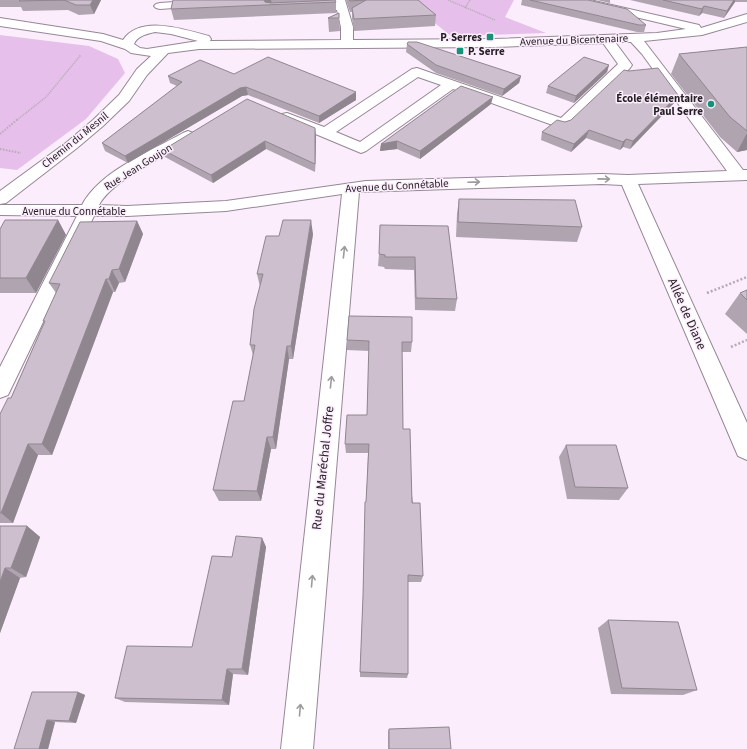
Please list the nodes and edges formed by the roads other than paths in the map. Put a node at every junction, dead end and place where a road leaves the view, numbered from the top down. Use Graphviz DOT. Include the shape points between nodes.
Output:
graph roads {
  1 [pos="576,0"];
  2 [pos="160,3"];
  3 [pos="213,3"];
  4 [pos="340,3"];
  5 [pos="295,9"];
  6 [pos="747,18"];
  7 [pos="0,22"];
  8 [pos="27,26"];
  9 [pos="169,28"];
  10 [pos="145,31"];
  11 [pos="702,31"];
  12 [pos="634,38"];
  13 [pos="607,39"];
  14 [pos="346,43"];
  15 [pos="256,44"];
  16 [pos="132,48"];
  17 [pos="167,49"];
  18 [pos="142,72"];
  19 [pos="451,84"];
  20 [pos="276,112"];
  21 [pos="198,130"];
  22 [pos="325,133"];
  23 [pos="743,175"];
  24 [pos="628,180"];
  25 [pos="351,187"];
  26 [pos="0,199"];
  27 [pos="0,210"];
  28 [pos="86,211"];
  29 [pos="0,389"];
  30 [pos="747,449"];
  31 [pos="297,749"];
  1 -- 11 [label="street"];
  2 -- 3 [label="street"];
  2 -- 9 [label="street" via="158,19"];
  4 -- 5 [label="street"];
  4 -- 14 [label="street" via="346,24"];
  6 -- 11 [label="street, Avenue du Bicentenaire"];
  7 -- 8 [label="street"];
  8 -- 10 [label="street, Avenue du Bicentenaire" via="116,33"];
  8 -- 16 [label="street, Avenue du Bicentenaire" via="103,38"];
  9 -- 10 [label="street, Avenue du Bicentenaire"];
  9 -- 15 [label="street, Avenue du Bicentenaire" via="193,38"];
  9 -- 17 [label="street, Chemin du Mesnil" via="182,39"];
  10 -- 16 [label="street" via="130,38 128,41"];
  11 -- 12 [label="street, Avenue du Bicentenaire"];
  12 -- 13 [label="street, Avenue du Bicentenaire"];
  12 -- 23 [label="street"];
  13 -- 14 [label="street, Avenue du Bicentenaire" via="493,43"];
  13 -- 19 [label="street" via="625,65 563,124"];
  14 -- 15 [label="street, Avenue du Bicentenaire"];
  15 -- 17 [label="street, Avenue du Bicentenaire" via="199,45"];
  16 -- 17 [label="street, Avenue du Bicentenaire" via="152,52"];
  16 -- 18 [label="street" via="141,59"];
  17 -- 18 [label="street, Chemin du Mesnil"];
  18 -- 26 [label="street, Chemin du Mesnil" via="124,98 98,123"];
  19 -- 22 [label="street" via="417,72"];
  19 -- 22 [label="street" via="361,148"];
  20 -- 22 [label="street"];
  21 -- 28 [label="street, Rue Jean Goujon" via="109,184 95,197"];
  23 -- 24 [label="street, Avenue du Connétable"];
  25 -- 24 [label="street, Avenue du Connétable, one-way"];
  24 -- 30 [label="street, Allée de Diane"];
  25 -- 28 [label="street, Avenue du Connétable" via="321,194 226,206"];
  31 -- 25 [label="street, Rue du Maréchal Joffre, one-way"];
  27 -- 28 [label="street, Avenue du Connétable"];
  28 -- 29 [label="street, Rue Jean Goujon"];
}
